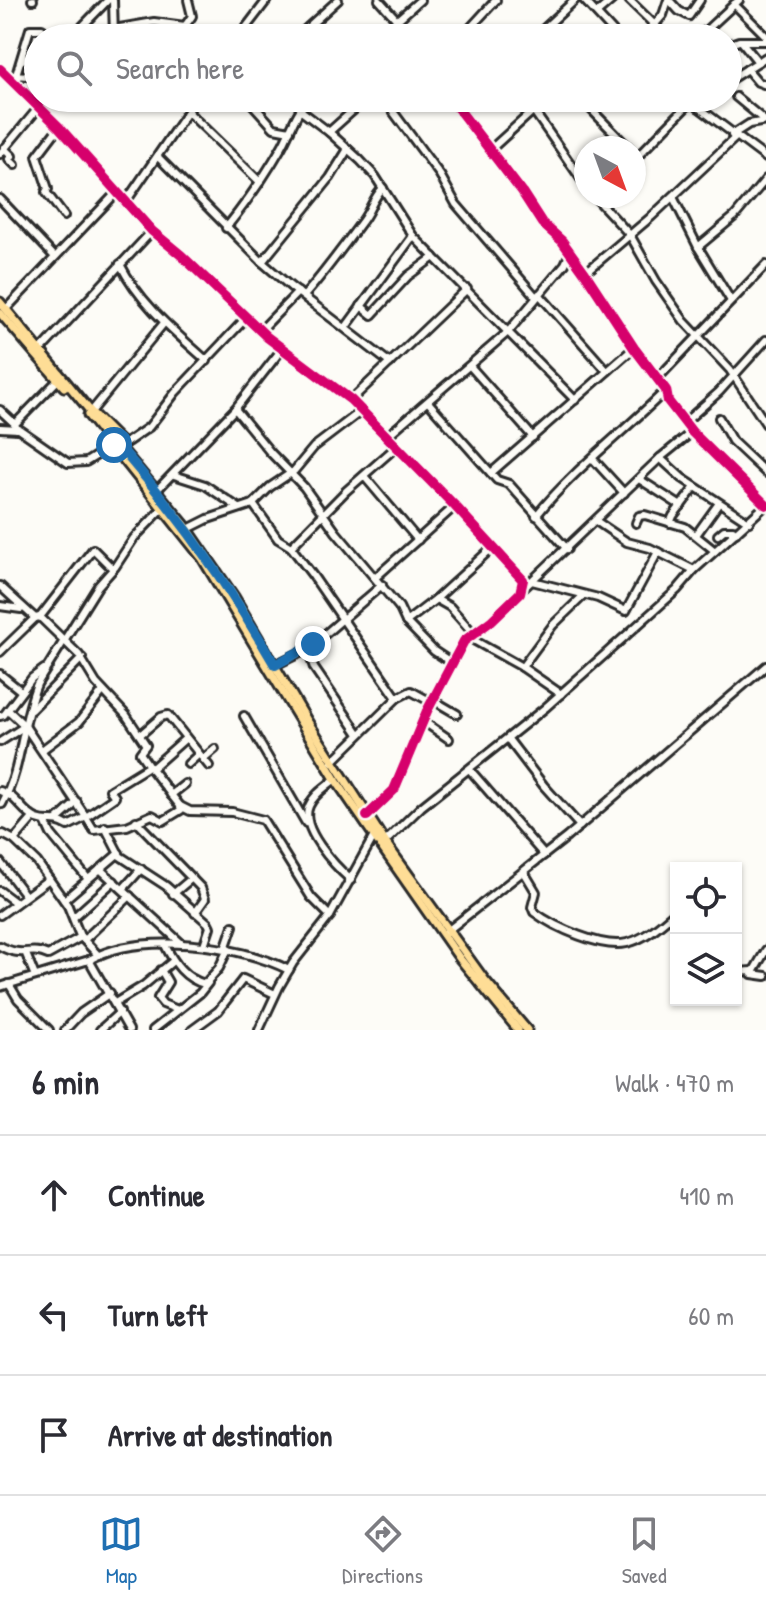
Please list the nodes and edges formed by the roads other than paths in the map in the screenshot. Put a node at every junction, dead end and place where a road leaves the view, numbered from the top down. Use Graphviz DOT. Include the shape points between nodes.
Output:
graph roads {
  1 [pos="111,0"];
  2 [pos="188,0"];
  3 [pos="267,0"];
  4 [pos="338,0"];
  5 [pos="379,0"];
  6 [pos="420,0"];
  7 [pos="496,0"];
  8 [pos="575,0"];
  9 [pos="584,0"];
  10 [pos="612,0"];
  11 [pos="629,0"];
  12 [pos="669,0"];
  13 [pos="700,0"];
  14 [pos="737,2"];
  15 [pos="597,13"];
  16 [pos="397,20"];
  17 [pos="86,24"];
  18 [pos="113,24"];
  19 [pos="143,24"];
  20 [pos="170,24"];
  21 [pos="186,24"];
  22 [pos="249,24"];
  23 [pos="311,24"];
  24 [pos="393,24"];
  25 [pos="474,24"];
  26 [pos="549,24"];
  27 [pos="605,24"];
  28 [pos="654,24"];
  29 [pos="656,24"];
  30 [pos="713,24"];
  31 [pos="766,39"];
  32 [pos="742,42"];
  33 [pos="24,49"];
  34 [pos="766,57"];
  35 [pos="24,59"];
  36 [pos="20,62"];
  37 [pos="758,62"];
  38 [pos="0,69"];
  39 [pos="747,69"];
  40 [pos="742,72"];
  41 [pos="24,76"];
  42 [pos="766,85"];
  43 [pos="24,91"];
  44 [pos="742,102"];
  45 [pos="35,112"];
  46 [pos="45,112"];
  47 [pos="188,112"];
  48 [pos="260,112"];
  49 [pos="299,112"];
  50 [pos="303,112"];
  51 [pos="351,112"];
  52 [pos="394,112"];
  53 [pos="461,112"];
  54 [pos="531,112"];
  55 [pos="534,112"];
  56 [pos="594,112"];
  57 [pos="682,112"];
  58 [pos="704,112"];
  59 [pos="765,121"];
  60 [pos="59,127"];
  61 [pos="290,131"];
  62 [pos="329,132"];
  63 [pos="617,136"];
  64 [pos="734,136"];
  65 [pos="646,146"];
  66 [pos="348,149"];
  67 [pos="490,150"];
  68 [pos="2,151"];
  69 [pos="158,157"];
  70 [pos="766,158"];
  71 [pos="15,165"];
  72 [pos="574,169"];
  73 [pos="766,179"];
  74 [pos="260,182"];
  75 [pos="383,188"];
  76 [pos="117,192"];
  77 [pos="673,197"];
  78 [pos="0,199"];
  79 [pos="125,203"];
  80 [pos="605,208"];
  81 [pos="64,216"];
  82 [pos="226,228"];
  83 [pos="152,231"];
  84 [pos="630,235"];
  85 [pos="413,236"];
  86 [pos="698,247"];
  87 [pos="570,253"];
  88 [pos="54,256"];
  89 [pos="434,257"];
  90 [pos="262,262"];
  91 [pos="120,264"];
  92 [pos="766,265"];
  93 [pos="585,273"];
  94 [pos="467,289"];
  95 [pos="301,294"];
  96 [pos="538,295"];
  97 [pos="731,301"];
  98 [pos="361,306"];
  99 [pos="2,308"];
  100 [pos="246,318"];
  101 [pos="164,323"];
  102 [pos="346,327"];
  103 [pos="260,331"];
  104 [pos="508,332"];
  105 [pos="697,335"];
  106 [pos="766,340"];
  107 [pos="634,348"];
  108 [pos="282,349"];
  109 [pos="40,351"];
  110 [pos="207,361"];
  111 [pos="390,363"];
  112 [pos="470,366"];
  113 [pos="607,371"];
  114 [pos="733,377"];
  115 [pos="658,378"];
  116 [pos="58,380"];
  117 [pos="666,390"];
  118 [pos="351,400"];
  119 [pos="575,400"];
  120 [pos="428,402"];
  121 [pos="235,409"];
  122 [pos="0,410"];
  123 [pos="91,412"];
  124 [pos="360,412"];
  125 [pos="719,418"];
  126 [pos="633,422"];
  127 [pos="685,422"];
  128 [pos="766,424"];
  129 [pos="16,426"];
  130 [pos="0,428"];
  131 [pos="640,431"];
  132 [pos="692,432"];
  133 [pos="386,437"];
  134 [pos="533,437"];
  135 [pos="118,444"];
  136 [pos="396,447"];
  137 [pos="660,458"];
  138 [pos="593,459"];
  139 [pos="292,472"];
  140 [pos="491,473"];
  141 [pos="766,473"];
  142 [pos="174,475"];
  143 [pos="364,476"];
  144 [pos="639,479"];
  145 [pos="695,487"];
  146 [pos="157,490"];
  147 [pos="624,493"];
  148 [pos="719,503"];
  149 [pos="253,504"];
  150 [pos="766,505"];
  151 [pos="455,506"];
  152 [pos="681,506"];
  153 [pos="164,507"];
  154 [pos="239,508"];
  155 [pos="324,513"];
  156 [pos="536,516"];
  157 [pos="596,521"];
  158 [pos="749,522"];
  159 [pos="636,523"];
  160 [pos="670,523"];
  161 [pos="188,529"];
  162 [pos="736,533"];
  163 [pos="696,535"];
  164 [pos="718,535"];
  165 [pos="418,540"];
  166 [pos="291,547"];
  167 [pos="493,547"];
  168 [pos="567,549"];
  169 [pos="715,551"];
  170 [pos="658,552"];
  171 [pos="113,569"];
  172 [pos="694,570"];
  173 [pos="375,578"];
  174 [pos="532,581"];
  175 [pos="382,585"];
  176 [pos="0,586"];
  177 [pos="523,589"];
  178 [pos="583,596"];
  179 [pos="436,599"];
  180 [pos="0,606"];
  181 [pos="25,611"];
  182 [pos="37,618"];
  183 [pos="342,621"];
  184 [pos="406,622"];
  185 [pos="470,635"];
  186 [pos="66,641"];
  187 [pos="308,649"];
  188 [pos="0,652"];
  189 [pos="82,658"];
  190 [pos="452,663"];
  191 [pos="275,665"];
  192 [pos="766,666"];
  193 [pos="47,667"];
  194 [pos="522,667"];
  195 [pos="0,674"];
  196 [pos="21,691"];
  197 [pos="103,691"];
  198 [pos="561,694"];
  199 [pos="397,698"];
  200 [pos="432,701"];
  201 [pos="8,710"];
  202 [pos="30,713"];
  203 [pos="457,714"];
  204 [pos="0,716"];
  205 [pos="244,716"];
  206 [pos="423,721"];
  207 [pos="25,726"];
  208 [pos="359,734"];
  209 [pos="140,735"];
  210 [pos="186,738"];
  211 [pos="449,739"];
  212 [pos="508,739"];
  213 [pos="0,742"];
  214 [pos="215,749"];
  215 [pos="42,750"];
  216 [pos="201,756"];
  217 [pos="332,762"];
  218 [pos="188,764"];
  219 [pos="209,766"];
  220 [pos="150,767"];
  221 [pos="470,770"];
  222 [pos="335,779"];
  223 [pos="185,784"];
  224 [pos="4,792"];
  225 [pos="171,795"];
  226 [pos="77,802"];
  227 [pos="2,804"];
  228 [pos="180,806"];
  229 [pos="367,816"];
  230 [pos="86,817"];
  231 [pos="33,818"];
  232 [pos="57,820"];
  233 [pos="45,821"];
  234 [pos="136,821"];
  235 [pos="306,823"];
  236 [pos="580,826"];
  237 [pos="105,827"];
  238 [pos="0,836"];
  239 [pos="374,836"];
  240 [pos="14,840"];
  241 [pos="385,842"];
  242 [pos="119,853"];
  243 [pos="544,855"];
  244 [pos="0,862"];
  245 [pos="100,869"];
  246 [pos="141,869"];
  247 [pos="524,872"];
  248 [pos="192,878"];
  249 [pos="49,879"];
  250 [pos="88,879"];
  251 [pos="351,880"];
  252 [pos="114,881"];
  253 [pos="123,889"];
  254 [pos="0,891"];
  255 [pos="173,894"];
  256 [pos="25,895"];
  257 [pos="130,896"];
  258 [pos="64,900"];
  259 [pos="16,903"];
  260 [pos="195,913"];
  261 [pos="0,915"];
  262 [pos="330,916"];
  263 [pos="670,916"];
  264 [pos="74,917"];
  265 [pos="233,926"];
  266 [pos="446,932"];
  267 [pos="82,938"];
  268 [pos="182,944"];
  269 [pos="165,945"];
  270 [pos="204,945"];
  271 [pos="0,946"];
  272 [pos="227,949"];
  273 [pos="766,950"];
  274 [pos="26,954"];
  275 [pos="98,955"];
  276 [pos="89,960"];
  277 [pos="173,961"];
  278 [pos="161,970"];
  279 [pos="289,970"];
  280 [pos="753,971"];
  281 [pos="742,972"];
  282 [pos="35,976"];
  283 [pos="766,976"];
  284 [pos="208,983"];
  285 [pos="9,984"];
  286 [pos="0,987"];
  287 [pos="110,993"];
  288 [pos="275,994"];
  289 [pos="115,1003"];
  290 [pos="178,1010"];
  291 [pos="120,1012"];
  292 [pos="49,1030"];
  293 [pos="65,1030"];
  294 [pos="100,1030"];
  295 [pos="129,1030"];
  296 [pos="153,1030"];
  297 [pos="192,1030"];
  298 [pos="259,1030"];
  299 [pos="518,1030"];
  300 [pos="527,1030"];
  1 -- 17 [label="street"];
  1 -- 18 [label="street"];
  2 -- 21 [label="street" via="192,16"];
  3 -- 22 [label="street"];
  4 -- 23 [label="street"];
  5 -- 16 [label="street"];
  6 -- 16 [label="street"];
  7 -- 25 [label="street"];
  8 -- 26 [label="street"];
  9 -- 15 [label="street"];
  10 -- 15 [label="street"];
  11 -- 28 [label="street"];
  12 -- 13 [label="street" via="689,16"];
  12 -- 29 [label="street"];
  14 -- 30 [label="street"];
  14 -- 31 [label="street"];
  15 -- 27 [label="street"];
  16 -- 24 [label="street"];
  19 -- 20 [label="street"];
  31 -- 32 [label="street"];
  32 -- 37 [label="street"];
  33 -- 36 [label="street"];
  34 -- 37 [label="street"];
  35 -- 36 [label="street"];
  36 -- 41 [label="street" via="16,75"];
  37 -- 39 [label="street"];
  38 -- 43 [label="street"];
  39 -- 40 [label="street"];
  39 -- 42 [label="street"];
  44 -- 59 [label="street"];
  45 -- 68 [label="street"];
  46 -- 60 [label="street"];
  47 -- 69 [label="street"];
  47 -- 74 [label="street"];
  48 -- 61 [label="street" via="274,128"];
  49 -- 61 [label="street"];
  50 -- 62 [label="street"];
  51 -- 62 [label="street"];
  52 -- 96 [label="street" via="456,204"];
  53 -- 67 [label="street"];
  54 -- 67 [label="street"];
  55 -- 72 [label="street"];
  56 -- 63 [label="street"];
  57 -- 65 [label="street"];
  58 -- 64 [label="street"];
  59 -- 64 [label="street" via="740,128"];
  60 -- 76 [label="street"];
  60 -- 81 [label="street" via="37,156 46,192"];
  61 -- 74 [label="street"];
  62 -- 66 [label="street"];
  64 -- 70 [label="street"];
  64 -- 77 [label="street"];
  66 -- 75 [label="street"];
  66 -- 90 [label="street"];
  67 -- 87 [label="street"];
  68 -- 71 [label="street"];
  69 -- 79 [label="street"];
  69 -- 82 [label="street"];
  73 -- 86 [label="street" via="735,216"];
  74 -- 82 [label="street"];
  75 -- 85 [label="street"];
  75 -- 95 [label="street" via="341,251"];
  76 -- 79 [label="street"];
  76 -- 88 [label="street"];
  77 -- 84 [label="street"];
  77 -- 86 [label="street"];
  78 -- 88 [label="street"];
  79 -- 83 [label="street"];
  80 -- 84 [label="street"];
  82 -- 90 [label="street"];
  83 -- 91 [label="street"];
  83 -- 100 [label="street"];
  84 -- 93 [label="street"];
  84 -- 105 [label="street" via="656,281"];
  85 -- 89 [label="street"];
  85 -- 98 [label="street"];
  86 -- 97 [label="street"];
  87 -- 93 [label="street"];
  87 -- 96 [label="street"];
  88 -- 99 [label="street"];
  89 -- 94 [label="street"];
  89 -- 98 [label="street" via="372,315"];
  90 -- 95 [label="street"];
  91 -- 101 [label="street" via="135,291"];
  91 -- 109 [label="street"];
  92 -- 97 [label="street"];
  93 -- 107 [label="street"];
  94 -- 104 [label="street"];
  94 -- 111 [label="street"];
  95 -- 102 [label="street"];
  95 -- 103 [label="street"];
  96 -- 104 [label="street"];
  96 -- 113 [label="street"];
  97 -- 105 [label="street"];
  98 -- 102 [label="street"];
  99 -- 109 [label="main road"];
  99 -- 116 [label="main road"];
  100 -- 103 [label="street"];
  100 -- 110 [label="street"];
  101 -- 110 [label="street"];
  101 -- 123 [label="street"];
  102 -- 111 [label="street"];
  103 -- 108 [label="street"];
  104 -- 112 [label="street"];
  104 -- 119 [label="street"];
  105 -- 114 [label="street"];
  105 -- 115 [label="street"];
  106 -- 114 [label="street"];
  107 -- 113 [label="street"];
  107 -- 115 [label="street"];
  108 -- 118 [label="street"];
  108 -- 121 [label="street"];
  109 -- 123 [label="main road"];
  110 -- 135 [label="street" via="149,427"];
  111 -- 118 [label="street"];
  112 -- 120 [label="street"];
  112 -- 134 [label="street"];
  113 -- 119 [label="street"];
  114 -- 127 [label="street"];
  114 -- 128 [label="street"];
  115 -- 117 [label="street"];
  116 -- 129 [label="street"];
  116 -- 135 [label="main road"];
  117 -- 126 [label="street"];
  117 -- 127 [label="street"];
  118 -- 124 [label="street"];
  119 -- 134 [label="street"];
  120 -- 133 [label="street"];
  120 -- 140 [label="street"];
  121 -- 139 [label="street"];
  121 -- 142 [label="street"];
  122 -- 129 [label="street"];
  123 -- 135 [label="main road"];
  124 -- 133 [label="street"];
  124 -- 139 [label="street"];
  125 -- 141 [label="street" via="732,441"];
  126 -- 131 [label="street"];
  126 -- 138 [label="street"];
  127 -- 132 [label="street"];
  129 -- 130 [label="street"];
  129 -- 135 [label="street" via="68,463 86,462"];
  132 -- 137 [label="street"];
  132 -- 150 [label="street"];
  133 -- 136 [label="street"];
  134 -- 140 [label="street"];
  135 -- 146 [label="main road"];
  135 -- 153 [label="main road"];
  136 -- 143 [label="street"];
  136 -- 151 [label="street"];
  137 -- 144 [label="street"];
  137 -- 145 [label="street"];
  138 -- 147 [label="street"];
  138 -- 156 [label="street" via="561,485"];
  139 -- 149 [label="street"];
  139 -- 155 [label="street"];
  140 -- 156 [label="street" via="509,484"];
  142 -- 146 [label="street"];
  142 -- 154 [label="street" via="205,485"];
  143 -- 155 [label="street"];
  143 -- 165 [label="street"];
  144 -- 147 [label="street"];
  144 -- 152 [label="street"];
  145 -- 148 [label="street"];
  145 -- 152 [label="street"];
  146 -- 161 [label="main road"];
  147 -- 157 [label="street"];
  148 -- 158 [label="street"];
  148 -- 163 [label="street"];
  149 -- 154 [label="street"];
  149 -- 166 [label="street" via="278,539"];
  150 -- 158 [label="street"];
  151 -- 165 [label="street"];
  151 -- 167 [label="street"];
  152 -- 160 [label="street"];
  153 -- 171 [label="street"];
  153 -- 222 [label="main road" via="229,600"];
  154 -- 161 [label="street"];
  155 -- 166 [label="street"];
  155 -- 173 [label="street"];
  156 -- 168 [label="street"];
  157 -- 168 [label="street"];
  157 -- 170 [label="street" via="627,542"];
  158 -- 162 [label="street"];
  159 -- 160 [label="street" via="641,515"];
  160 -- 163 [label="street"];
  161 -- 191 [label="main road"];
  162 -- 164 [label="street" via="724,530"];
  162 -- 169 [label="street"];
  163 -- 169 [label="street"];
  165 -- 173 [label="street"];
  166 -- 183 [label="street"];
  167 -- 177 [label="street" via="523,580"];
  167 -- 179 [label="street"];
  168 -- 174 [label="street"];
  169 -- 172 [label="street"];
  170 -- 172 [label="street"];
  170 -- 178 [label="street" via="626,611"];
  171 -- 182 [label="street" via="93,549"];
  171 -- 186 [label="street" via="93,592"];
  172 -- 198 [label="street"];
  173 -- 175 [label="street"];
  174 -- 177 [label="street"];
  174 -- 178 [label="street"];
  175 -- 183 [label="street"];
  175 -- 184 [label="street"];
  176 -- 181 [label="street"];
  177 -- 185 [label="street"];
  178 -- 194 [label="street"];
  179 -- 184 [label="street"];
  179 -- 185 [label="street" via="450,607"];
  180 -- 181 [label="street"];
  181 -- 182 [label="street"];
  182 -- 186 [label="street"];
  182 -- 188 [label="street"];
  183 -- 187 [label="street"];
  183 -- 199 [label="street"];
  184 -- 190 [label="street"];
  185 -- 190 [label="street"];
  185 -- 194 [label="street"];
  186 -- 189 [label="street"];
  186 -- 193 [label="street"];
  187 -- 191 [label="street"];
  187 -- 208 [label="street" via="314,668"];
  189 -- 197 [label="street"];
  189 -- 202 [label="street"];
  190 -- 200 [label="street"];
  191 -- 217 [label="main road"];
  192 -- 236 [label="street"];
  193 -- 196 [label="street"];
  193 -- 202 [label="street" via="31,698"];
  194 -- 198 [label="street"];
  195 -- 196 [label="street"];
  196 -- 201 [label="street"];
  197 -- 209 [label="street"];
  197 -- 215 [label="street" via="79,722"];
  198 -- 212 [label="street"];
  199 -- 200 [label="street" via="411,691"];
  199 -- 208 [label="street"];
  200 -- 203 [label="street"];
  200 -- 206 [label="street"];
  201 -- 204 [label="street"];
  201 -- 207 [label="street"];
  202 -- 207 [label="street"];
  205 -- 235 [label="street"];
  206 -- 211 [label="street"];
  206 -- 229 [label="street" via="394,790"];
  207 -- 213 [label="street"];
  207 -- 215 [label="street"];
  207 -- 224 [label="street" via="19,759"];
  208 -- 217 [label="street"];
  209 -- 210 [label="street" via="168,715"];
  209 -- 220 [label="street" via="146,745 140,753"];
  210 -- 216 [label="street"];
  210 -- 220 [label="street"];
  212 -- 221 [label="street"];
  212 -- 236 [label="street"];
  214 -- 216 [label="street"];
  215 -- 226 [label="street"];
  216 -- 218 [label="street"];
  216 -- 219 [label="street"];
  217 -- 229 [label="main road"];
  220 -- 225 [label="street"];
  220 -- 230 [label="street" via="110,790 115,797"];
  221 -- 241 [label="street"];
  221 -- 243 [label="street"];
  222 -- 235 [label="street" via="314,797"];
  222 -- 239 [label="main road"];
  223 -- 225 [label="street"];
  224 -- 227 [label="street"];
  224 -- 231 [label="street"];
  225 -- 228 [label="street"];
  226 -- 230 [label="street"];
  226 -- 232 [label="street"];
  228 -- 234 [label="street" via="163,821 152,815"];
  228 -- 262 [label="street" via="263,820 311,897"];
  229 -- 241 [label="main road"];
  230 -- 232 [label="street" via="68,826"];
  230 -- 237 [label="street" via="94,830"];
  231 -- 233 [label="street"];
  231 -- 240 [label="street"];
  232 -- 233 [label="street"];
  233 -- 250 [label="street"];
  234 -- 237 [label="street"];
  234 -- 248 [label="street"];
  235 -- 251 [label="street"];
  236 -- 243 [label="street"];
  237 -- 242 [label="street"];
  238 -- 240 [label="street"];
  239 -- 251 [label="street"];
  239 -- 266 [label="main road"];
  240 -- 249 [label="street"];
  241 -- 266 [label="main road"];
  242 -- 245 [label="street"];
  242 -- 246 [label="street"];
  243 -- 247 [label="street"];
  244 -- 256 [label="street"];
  245 -- 250 [label="street"];
  245 -- 252 [label="street"];
  246 -- 253 [label="street"];
  246 -- 255 [label="street"];
  247 -- 263 [label="street" via="536,892 534,912 590,939 629,943"];
  247 -- 266 [label="street"];
  248 -- 255 [label="street"];
  248 -- 260 [label="street" via="205,899"];
  249 -- 256 [label="street"];
  249 -- 258 [label="street"];
  250 -- 258 [label="street"];
  251 -- 262 [label="street"];
  252 -- 253 [label="street"];
  252 -- 264 [label="street"];
  253 -- 257 [label="street"];
  254 -- 259 [label="street"];
  255 -- 260 [label="street"];
  256 -- 259 [label="street"];
  257 -- 267 [label="street"];
  257 -- 268 [label="street"];
  258 -- 264 [label="street"];
  259 -- 261 [label="street"];
  260 -- 270 [label="street" via="210,927"];
  262 -- 279 [label="street"];
  264 -- 267 [label="street"];
  265 -- 272 [label="street"];
  266 -- 299 [label="main road"];
  266 -- 300 [label="main road"];
  267 -- 274 [label="street" via="48,955 35,950"];
  267 -- 275 [label="street"];
  268 -- 269 [label="street"];
  268 -- 270 [label="street"];
  269 -- 275 [label="street"];
  269 -- 277 [label="street"];
  270 -- 272 [label="street"];
  271 -- 274 [label="street"];
  272 -- 279 [label="street"];
  272 -- 284 [label="street"];
  273 -- 280 [label="street"];
  274 -- 282 [label="street"];
  275 -- 276 [label="street"];
  276 -- 282 [label="street"];
  276 -- 287 [label="street"];
  277 -- 278 [label="street"];
  277 -- 284 [label="street" via="190,978"];
  278 -- 289 [label="street"];
  278 -- 290 [label="street" via="168,982 158,998"];
  279 -- 288 [label="street"];
  280 -- 281 [label="street"];
  280 -- 283 [label="street"];
  282 -- 285 [label="street"];
  284 -- 290 [label="street"];
  285 -- 286 [label="street"];
  285 -- 292 [label="street"];
  287 -- 289 [label="street"];
  287 -- 293 [label="street"];
  288 -- 297 [label="street" via="243,979 218,1011"];
  288 -- 298 [label="street"];
  289 -- 291 [label="street"];
  290 -- 296 [label="street"];
  291 -- 294 [label="street"];
  291 -- 295 [label="street"];
}
